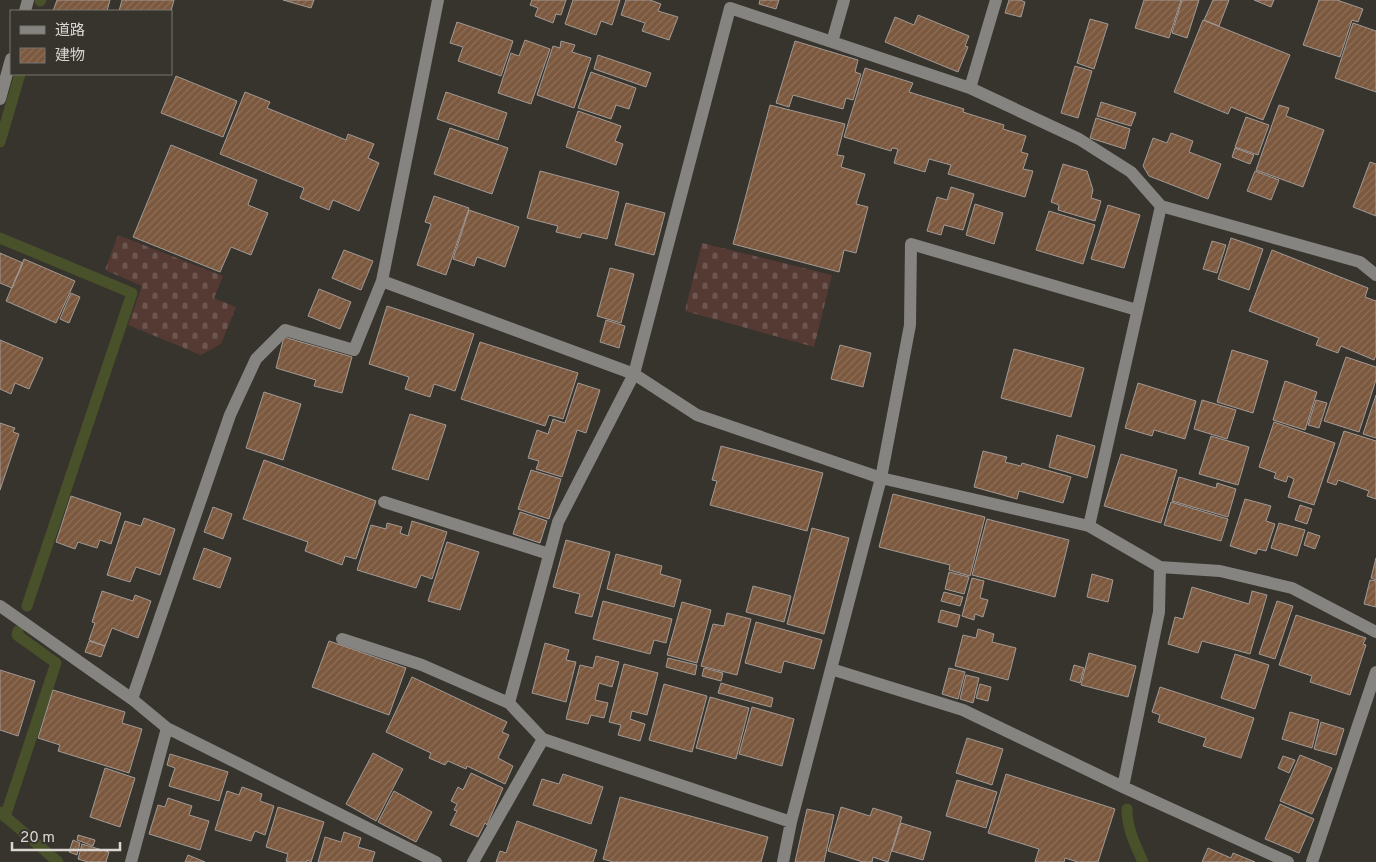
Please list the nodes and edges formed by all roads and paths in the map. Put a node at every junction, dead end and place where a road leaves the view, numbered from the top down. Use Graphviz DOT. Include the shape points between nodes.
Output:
graph roads {
  1 [pos="438,0"];
  2 [pos="844,0"];
  3 [pos="996,0"];
  4 [pos="832,42"];
  5 [pos="10,63"];
  6 [pos="970,88"];
  7 [pos="0,99"];
  8 [pos="1161,206"];
  9 [pos="1376,275"];
  10 [pos="382,281"];
  11 [pos="1137,310"];
  12 [pos="634,374"];
  13 [pos="881,478"];
  14 [pos="384,502"];
  15 [pos="1088,526"];
  16 [pos="549,554"];
  17 [pos="1160,567"];
  18 [pos="0,606"];
  19 [pos="1376,632"];
  20 [pos="342,640"];
  21 [pos="831,669"];
  22 [pos="1376,672"];
  23 [pos="132,699"];
  24 [pos="509,704"];
  25 [pos="167,728"];
  26 [pos="543,739"];
  27 [pos="1123,787"];
  28 [pos="791,822"];
  29 [pos="131,862"];
  30 [pos="436,862"];
  31 [pos="473,862"];
  32 [pos="783,862"];
  33 [pos="1288,862"];
  34 [pos="1312,862"];
  1 -- 10 [label="street"];
  2 -- 4 [label="street"];
  3 -- 6 [label="street"];
  4 -- 6 [label="street"];
  4 -- 12 [label="street" via="730,8"];
  5 -- 7 [label="street"];
  6 -- 8 [label="street" via="1079,138 1131,172"];
  8 -- 9 [label="street" via="1360,262"];
  8 -- 11 [label="street"];
  10 -- 12 [label="street"];
  10 -- 23 [label="street" via="354,350 285,330 256,359 230,416"];
  11 -- 13 [label="street" via="911,244 910,326"];
  11 -- 15 [label="street"];
  12 -- 13 [label="street" via="697,415"];
  12 -- 16 [label="street" via="558,522"];
  13 -- 15 [label="street"];
  13 -- 21 [label="street"];
  14 -- 16 [label="street"];
  15 -- 17 [label="street"];
  16 -- 24 [label="street"];
  17 -- 19 [label="street" via="1220,570 1292,588"];
  17 -- 27 [label="street" via="1159,612"];
  18 -- 23 [label="street"];
  20 -- 24 [label="street" via="422,665"];
  21 -- 27 [label="street" via="963,710"];
  21 -- 28 [label="street"];
  22 -- 34 [label="street"];
  23 -- 25 [label="street"];
  24 -- 26 [label="street"];
  25 -- 29 [label="street"];
  25 -- 30 [label="street"];
  26 -- 28 [label="street"];
  26 -- 31 [label="street"];
  27 -- 33 [label="street"];
  28 -- 32 [label="street"];
}
